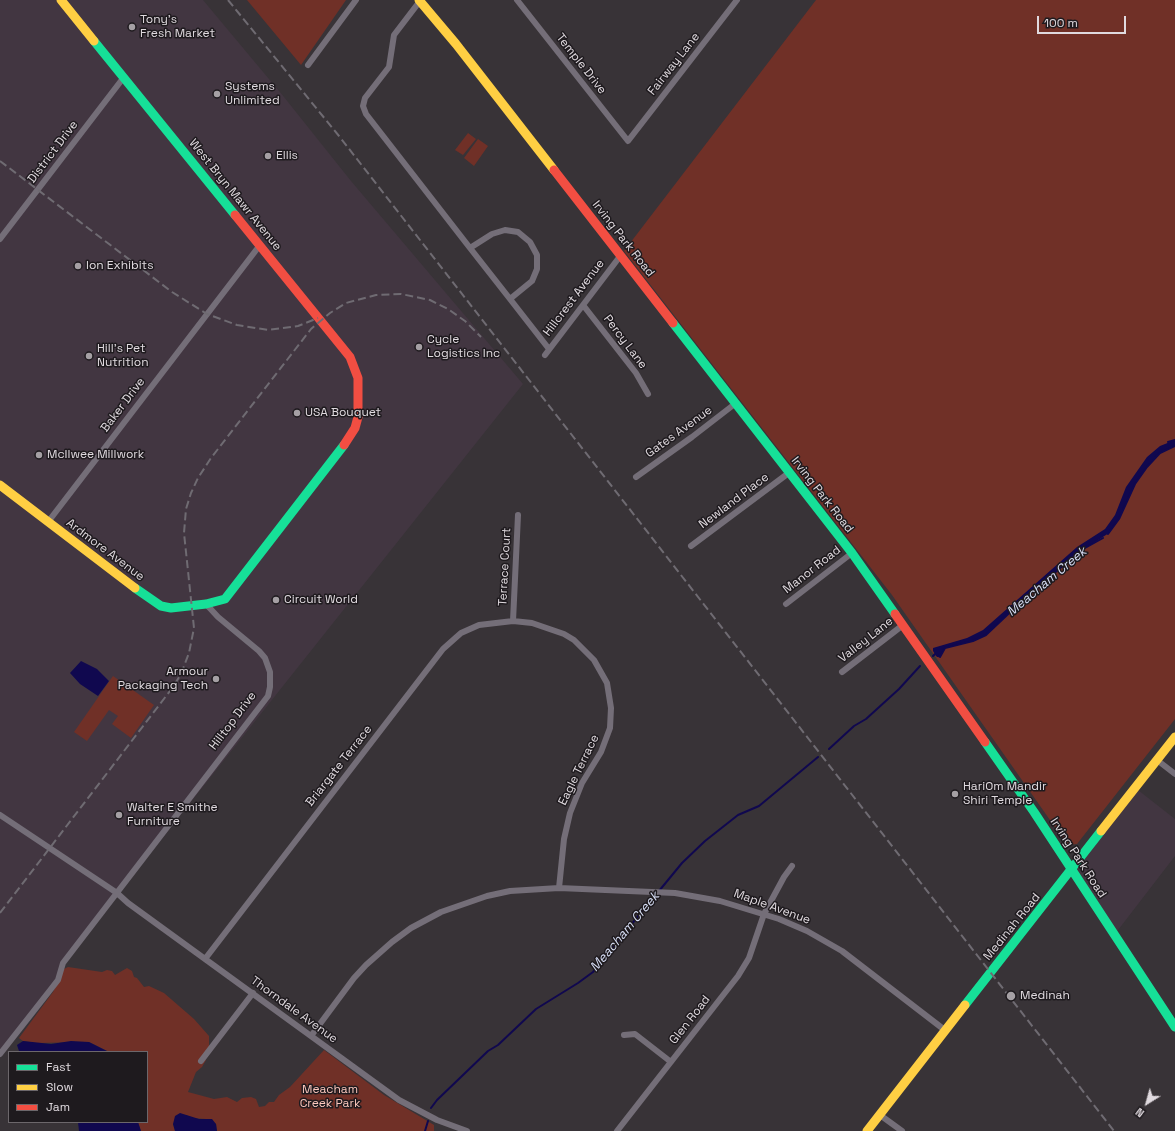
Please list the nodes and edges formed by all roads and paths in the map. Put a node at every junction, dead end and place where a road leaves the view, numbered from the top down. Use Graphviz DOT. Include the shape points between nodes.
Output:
graph roads {
  1 [pos="61,0"];
  2 [pos="356,0"];
  3 [pos="517,0"];
  4 [pos="737,0"];
  5 [pos="419,1"];
  6 [pos="308,65"];
  7 [pos="124,77"];
  8 [pos="628,141"];
  9 [pos="0,239"];
  10 [pos="260,245"];
  11 [pos="470,248"];
  12 [pos="621,255"];
  13 [pos="510,299"];
  14 [pos="583,305"];
  15 [pos="549,349"];
  16 [pos="545,355"];
  17 [pos="648,394"];
  18 [pos="736,403"];
  19 [pos="790,472"];
  20 [pos="636,477"];
  21 [pos="0,485"];
  22 [pos="518,516"];
  23 [pos="48,522"];
  24 [pos="691,546"];
  25 [pos="852,553"];
  26 [pos="206,604"];
  27 [pos="786,604"];
  28 [pos="513,620"];
  29 [pos="903,624"];
  30 [pos="842,672"];
  31 [pos="611,708"];
  32 [pos="1175,737"];
  33 [pos="1157,760"];
  34 [pos="1175,774"];
  35 [pos="0,815"];
  36 [pos="792,866"];
  37 [pos="1072,871"];
  38 [pos="559,888"];
  39 [pos="117,893"];
  40 [pos="764,914"];
  41 [pos="205,959"];
  42 [pos="253,993"];
  43 [pos="1175,1026"];
  44 [pos="946,1030"];
  45 [pos="624,1035"];
  46 [pos="311,1036"];
  47 [pos="0,1054"];
  48 [pos="201,1061"];
  49 [pos="671,1062"];
  50 [pos="880,1115"];
  51 [pos="467,1131"];
  52 [pos="617,1131"];
  53 [pos="868,1131"];
  54 [pos="902,1131"];
  1 -- 7 [label="main road, West Bryn Mawr Avenue"];
  2 -- 6 [label="street"];
  3 -- 8 [label="street, Temple Drive"];
  4 -- 8 [label="street, Fairway Lane"];
  5 -- 11 [label="street" via="394,35 389,67 365,98 363,106 366,114"];
  5 -- 12 [label="main road, Irving Park Road" via="456,44"];
  7 -- 9 [label="street, District Drive"];
  7 -- 10 [label="main road, West Bryn Mawr Avenue"];
  10 -- 23 [label="street, Baker Drive"];
  10 -- 26 [label="main road, West Bryn Mawr Avenue" via="350,357 358,378 358,417 356,428 350,437 231,593 225,599"];
  11 -- 13 [label="street"];
  11 -- 13 [label="street" via="492,234 505,230 518,232 530,242 537,255 537,269 532,281"];
  12 -- 14 [label="street, Hillcrest Avenue"];
  12 -- 18 [label="main road, Irving Park Road"];
  13 -- 15 [label="street"];
  14 -- 15 [label="street, Hillcrest Avenue"];
  14 -- 17 [label="street, Percy Lane" via="636,373"];
  15 -- 16 [label="street, Hillcrest Avenue"];
  18 -- 19 [label="main road, Irving Park Road"];
  18 -- 20 [label="street, Gates Avenue"];
  19 -- 24 [label="street, Newland Place"];
  19 -- 25 [label="main road, Irving Park Road"];
  21 -- 23 [label="main road, Ardmore Avenue"];
  22 -- 28 [label="street, Terrace Court"];
  23 -- 26 [label="main road, Ardmore Avenue" via="161,606 176,608"];
  25 -- 27 [label="street, Manor Road"];
  25 -- 29 [label="main road, Irving Park Road"];
  26 -- 39 [label="street, Hilltop Drive" via="265,658 270,672 268,696"];
  28 -- 31 [label="street, Briargate Terrace" via="559,632 580,645 603,675"];
  28 -- 41 [label="street, Briargate Terrace" via="479,625 461,633 443,649"];
  29 -- 30 [label="street, Valley Lane"];
  29 -- 37 [label="main road, Irving Park Road"];
  31 -- 38 [label="street, Eagle Terrace" via="610,728 604,745 582,783 570,813 564,838"];
  32 -- 33 [label="main road, Medinah Road"];
  33 -- 34 [label="street"];
  33 -- 37 [label="main road, Medinah Road"];
  35 -- 39 [label="street, Thorndale Avenue"];
  36 -- 40 [label="street, Glen Road"];
  37 -- 43 [label="main road, Irving Park Road"];
  37 -- 44 [label="main road, Medinah Road"];
  38 -- 40 [label="street, Maple Avenue" via="660,892 720,901"];
  38 -- 46 [label="street, Maple Avenue" via="510,891 487,896 441,912 411,928 366,965"];
  39 -- 41 [label="street, Thorndale Avenue"];
  39 -- 47 [label="street, Hilltop Drive" via="63,963 58,980"];
  40 -- 44 [label="street, Maple Avenue" via="807,932 842,952"];
  40 -- 49 [label="street, Glen Road" via="749,958 738,976"];
  41 -- 42 [label="street, Thorndale Avenue"];
  42 -- 46 [label="street, Thorndale Avenue"];
  42 -- 48 [label="street"];
  44 -- 50 [label="main road, Medinah Road"];
  45 -- 49 [label="street" via="635,1034"];
  46 -- 51 [label="street, Thorndale Avenue" via="412,1108"];
  49 -- 52 [label="street, Glen Road"];
  50 -- 53 [label="main road, Medinah Road"];
  50 -- 54 [label="street"];
}
